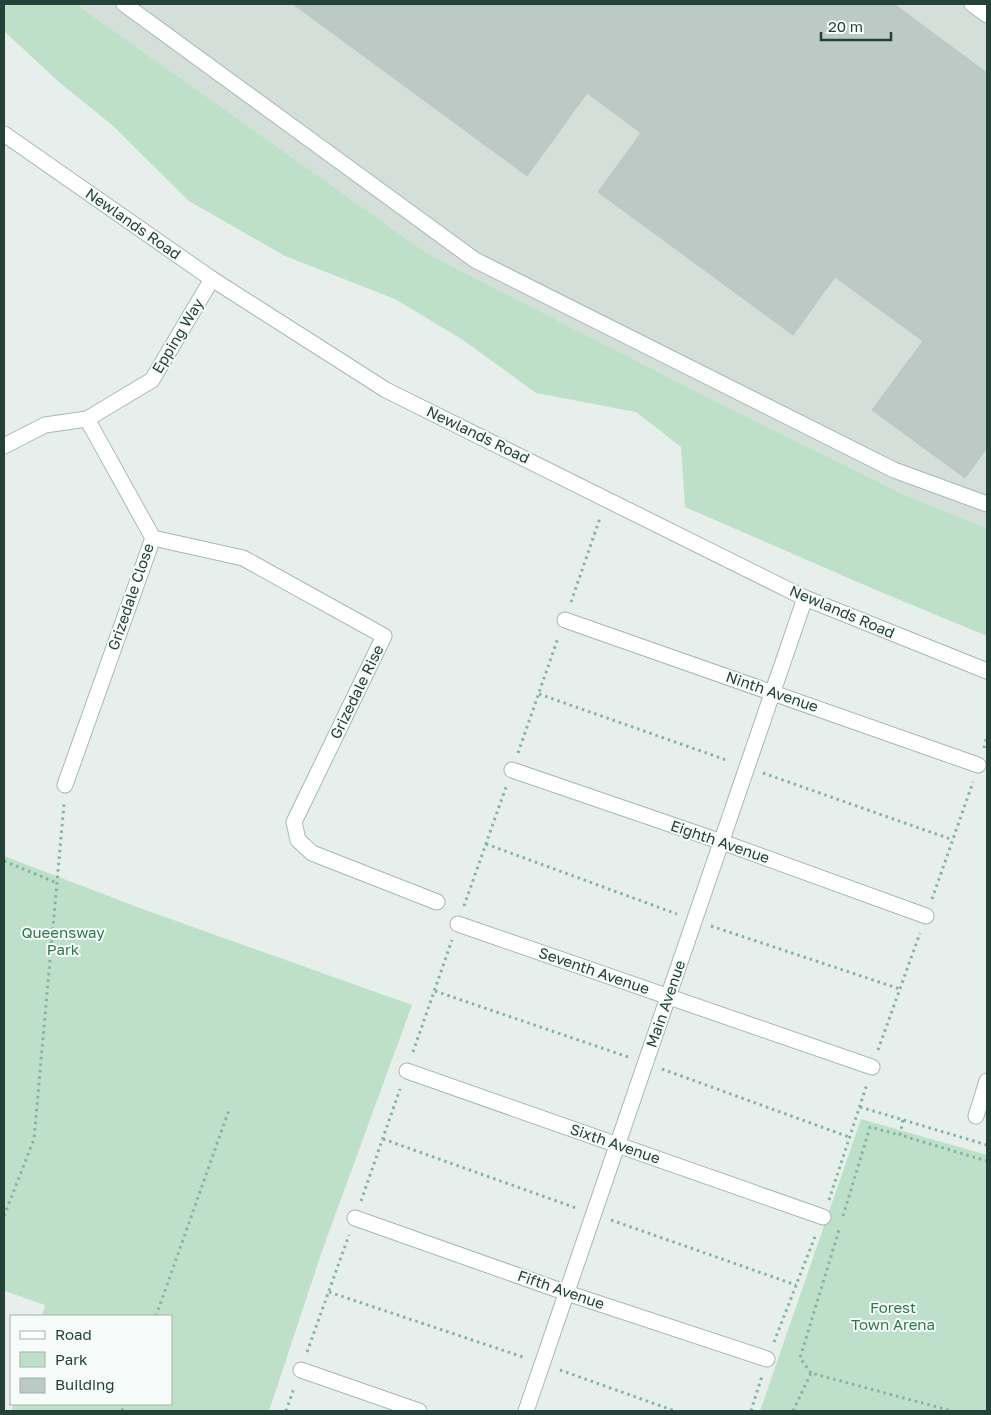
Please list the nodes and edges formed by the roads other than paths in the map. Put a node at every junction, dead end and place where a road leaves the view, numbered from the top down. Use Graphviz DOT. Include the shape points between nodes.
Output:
graph roads {
  1 [pos="124,4"];
  2 [pos="972,4"];
  3 [pos="987,15"];
  4 [pos="4,134"];
  5 [pos="212,279"];
  6 [pos="87,419"];
  7 [pos="4,446"];
  8 [pos="987,504"];
  9 [pos="153,538"];
  10 [pos="805,598"];
  11 [pos="565,620"];
  12 [pos="987,671"];
  13 [pos="773,692"];
  14 [pos="978,766"];
  15 [pos="512,770"];
  16 [pos="65,785"];
  17 [pos="722,842"];
  18 [pos="437,902"];
  19 [pos="926,916"];
  20 [pos="458,924"];
  21 [pos="668,997"];
  22 [pos="872,1067"];
  23 [pos="406,1071"];
  24 [pos="987,1082"];
  25 [pos="976,1116"];
  26 [pos="617,1145"];
  27 [pos="823,1217"];
  28 [pos="355,1218"];
  29 [pos="567,1293"];
  30 [pos="767,1359"];
  31 [pos="301,1370"];
  32 [pos="419,1411"];
  33 [pos="526,1411"];
  1 -- 8 [label="street" via="475,260 894,470"];
  2 -- 3 [label="street"];
  4 -- 5 [label="street, Newlands Road"];
  5 -- 6 [label="street, Epping Way" via="152,380"];
  5 -- 10 [label="street, Newlands Road" via="386,390"];
  6 -- 7 [label="street, Epping Way" via="45,425"];
  6 -- 9 [label="street, Grizedale Close"];
  9 -- 16 [label="street, Grizedale Close"];
  9 -- 18 [label="street, Grizedale Rise" via="243,558 384,636 294,822 298,840 312,853"];
  10 -- 12 [label="street, Newlands Road"];
  10 -- 13 [label="street, Main Avenue"];
  11 -- 13 [label="street, Ninth Avenue"];
  13 -- 14 [label="street, Ninth Avenue"];
  13 -- 17 [label="street, Main Avenue"];
  15 -- 17 [label="street, Eighth Avenue"];
  17 -- 19 [label="street, Eighth Avenue"];
  17 -- 21 [label="street, Main Avenue"];
  20 -- 21 [label="street, Seventh Avenue"];
  21 -- 22 [label="street, Seventh Avenue"];
  21 -- 26 [label="street, Main Avenue"];
  23 -- 26 [label="street, Sixth Avenue"];
  24 -- 25 [label="street"];
  26 -- 27 [label="street, Sixth Avenue"];
  26 -- 29 [label="street, Main Avenue"];
  28 -- 29 [label="street, Fifth Avenue"];
  29 -- 30 [label="street, Fifth Avenue"];
  29 -- 33 [label="street, Main Avenue"];
  31 -- 32 [label="street"];
}
